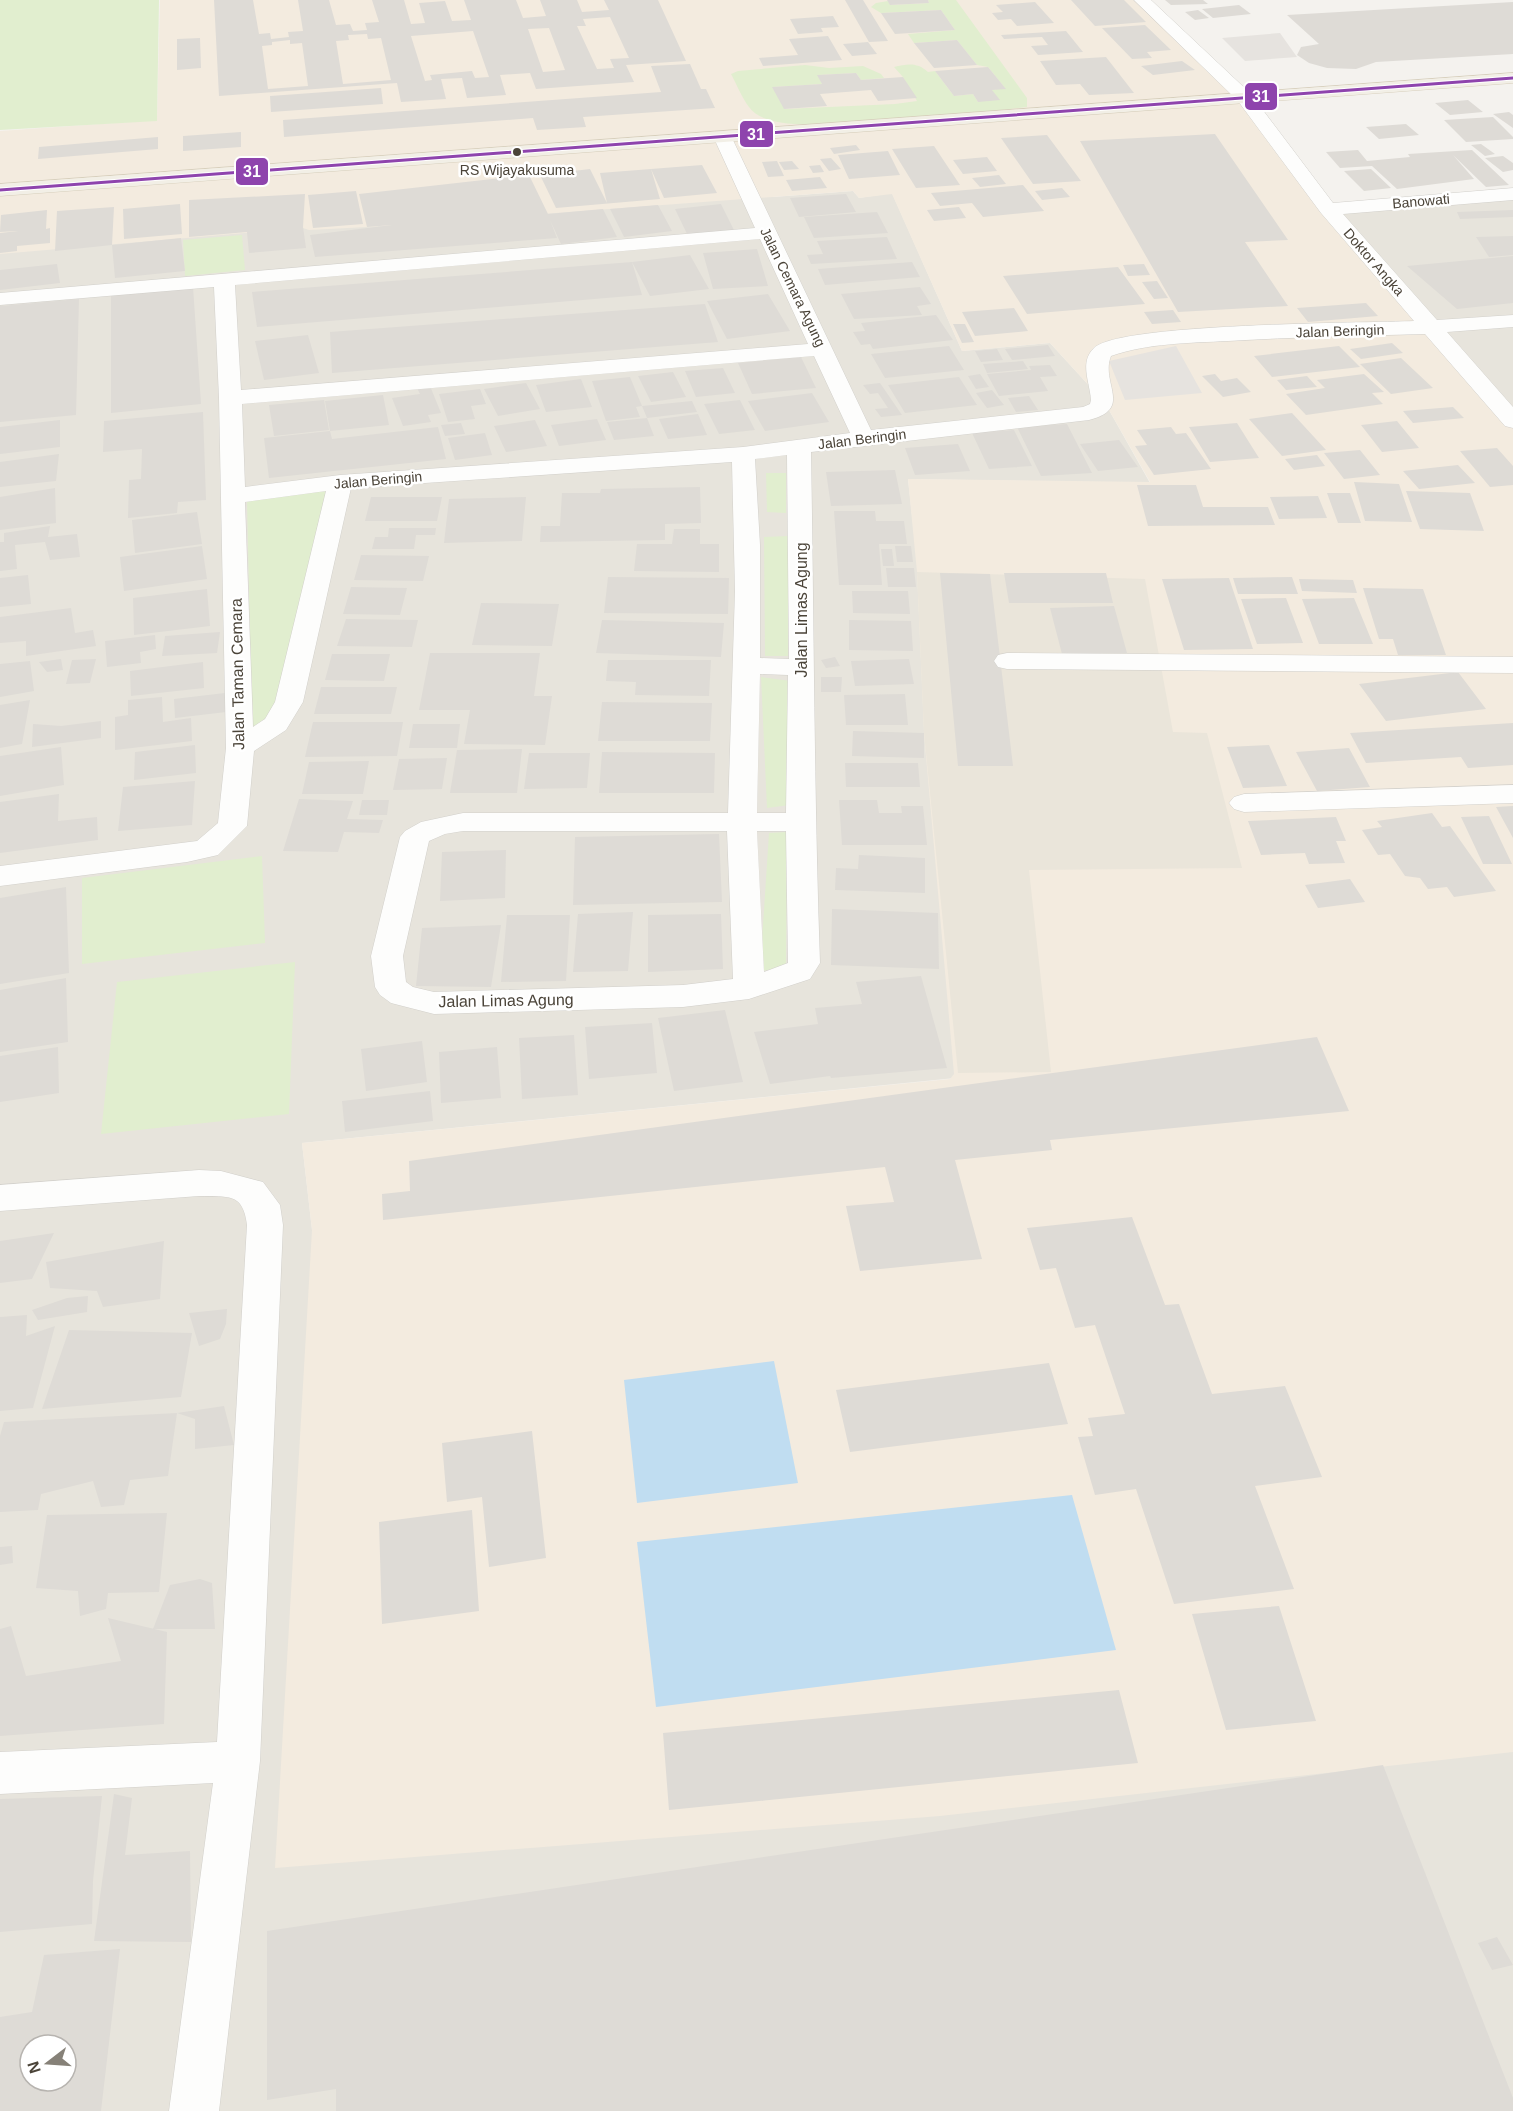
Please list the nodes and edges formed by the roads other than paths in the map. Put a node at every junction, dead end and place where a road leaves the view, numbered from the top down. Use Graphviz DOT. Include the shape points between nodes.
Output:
graph roads {
  1 [pos="1142,0"];
  2 [pos="1513,78"];
  3 [pos="1244,97"];
  4 [pos="722,136"];
  5 [pos="0,190"];
  6 [pos="1513,194"];
  7 [pos="1328,209"];
  8 [pos="766,233"];
  9 [pos="224,280"];
  10 [pos="0,300"];
  11 [pos="1513,321"];
  12 [pos="1431,327"];
  13 [pos="824,348"];
  14 [pos="230,399"];
  15 [pos="1513,421"];
  16 [pos="864,439"];
  17 [pos="799,447"];
  18 [pos="743,454"];
  19 [pos="340,482"];
  20 [pos="233,496"];
  21 [pos="775,529"];
  22 [pos="1007,661"];
  23 [pos="1513,665"];
  24 [pos="748,666"];
  25 [pos="802,667"];
  26 [pos="240,748"];
  27 [pos="1513,794"];
  28 [pos="1244,803"];
  29 [pos="742,822"];
  30 [pos="800,822"];
  31 [pos="0,876"];
  32 [pos="749,988"];
  33 [pos="0,1198"];
  34 [pos="238,1761"];
  35 [pos="0,1773"];
  36 [pos="194,2111"];
  1 -- 3 [label="street, Doktor Angka"];
  2 -- 3 [label="main road"];
  3 -- 4 [label="main road"];
  3 -- 7 [label="street, Doktor Angka"];
  4 -- 5 [label="main road"];
  4 -- 8 [label="street, Jalan Cemara Agung"];
  6 -- 7 [label="street, Banowati"];
  7 -- 12 [label="street, Doktor Angka"];
  8 -- 9 [label="street"];
  8 -- 13 [label="street, Jalan Cemara Agung"];
  9 -- 10 [label="street"];
  9 -- 14 [label="street, Jalan Taman Cemara"];
  11 -- 12 [label="street"];
  12 -- 15 [label="street, Doktor Angka"];
  12 -- 16 [label="street, Jalan Beringin" via="1125,343 1101,352 1097,371 1104,399 1101,407 1089,413"];
  13 -- 14 [label="street"];
  13 -- 16 [label="street, Jalan Cemara Agung"];
  14 -- 20 [label="street, Jalan Taman Cemara"];
  16 -- 17 [label="street, Jalan Beringin"];
  17 -- 18 [label="street, Jalan Beringin"];
  17 -- 21 [label="street, Jalan Limas Agung"];
  18 -- 19 [label="street, Jalan Beringin"];
  18 -- 21 [label="street, Jalan Limas Agung"];
  19 -- 20 [label="street, Jalan Beringin"];
  19 -- 26 [label="street" via="289,702 276,724"];
  20 -- 26 [label="street, Jalan Taman Cemara"];
  21 -- 24 [label="street, Jalan Limas Agung"];
  21 -- 25 [label="street, Jalan Limas Agung"];
  22 -- 23 [label="street"];
  24 -- 25 [label="street"];
  24 -- 29 [label="street, Jalan Limas Agung"];
  25 -- 30 [label="street, Jalan Limas Agung"];
  26 -- 31 [label="street, Jalan Taman Cemara" via="232,826 207,848"];
  27 -- 28 [label="street"];
  29 -- 30 [label="street"];
  29 -- 32 [label="street, Jalan Limas Agung"];
  29 -- 32 [label="street, Jalan Limas Agung" via="463,822 425,829 415,837 387,956 392,987 402,995 434,1003 683,996"];
  30 -- 32 [label="street, Jalan Limas Agung" via="804,963 799,972"];
  33 -- 34 [label="street" via="199,1183 251,1191 262,1205"];
  34 -- 35 [label="street"];
  34 -- 36 [label="street"];
}
